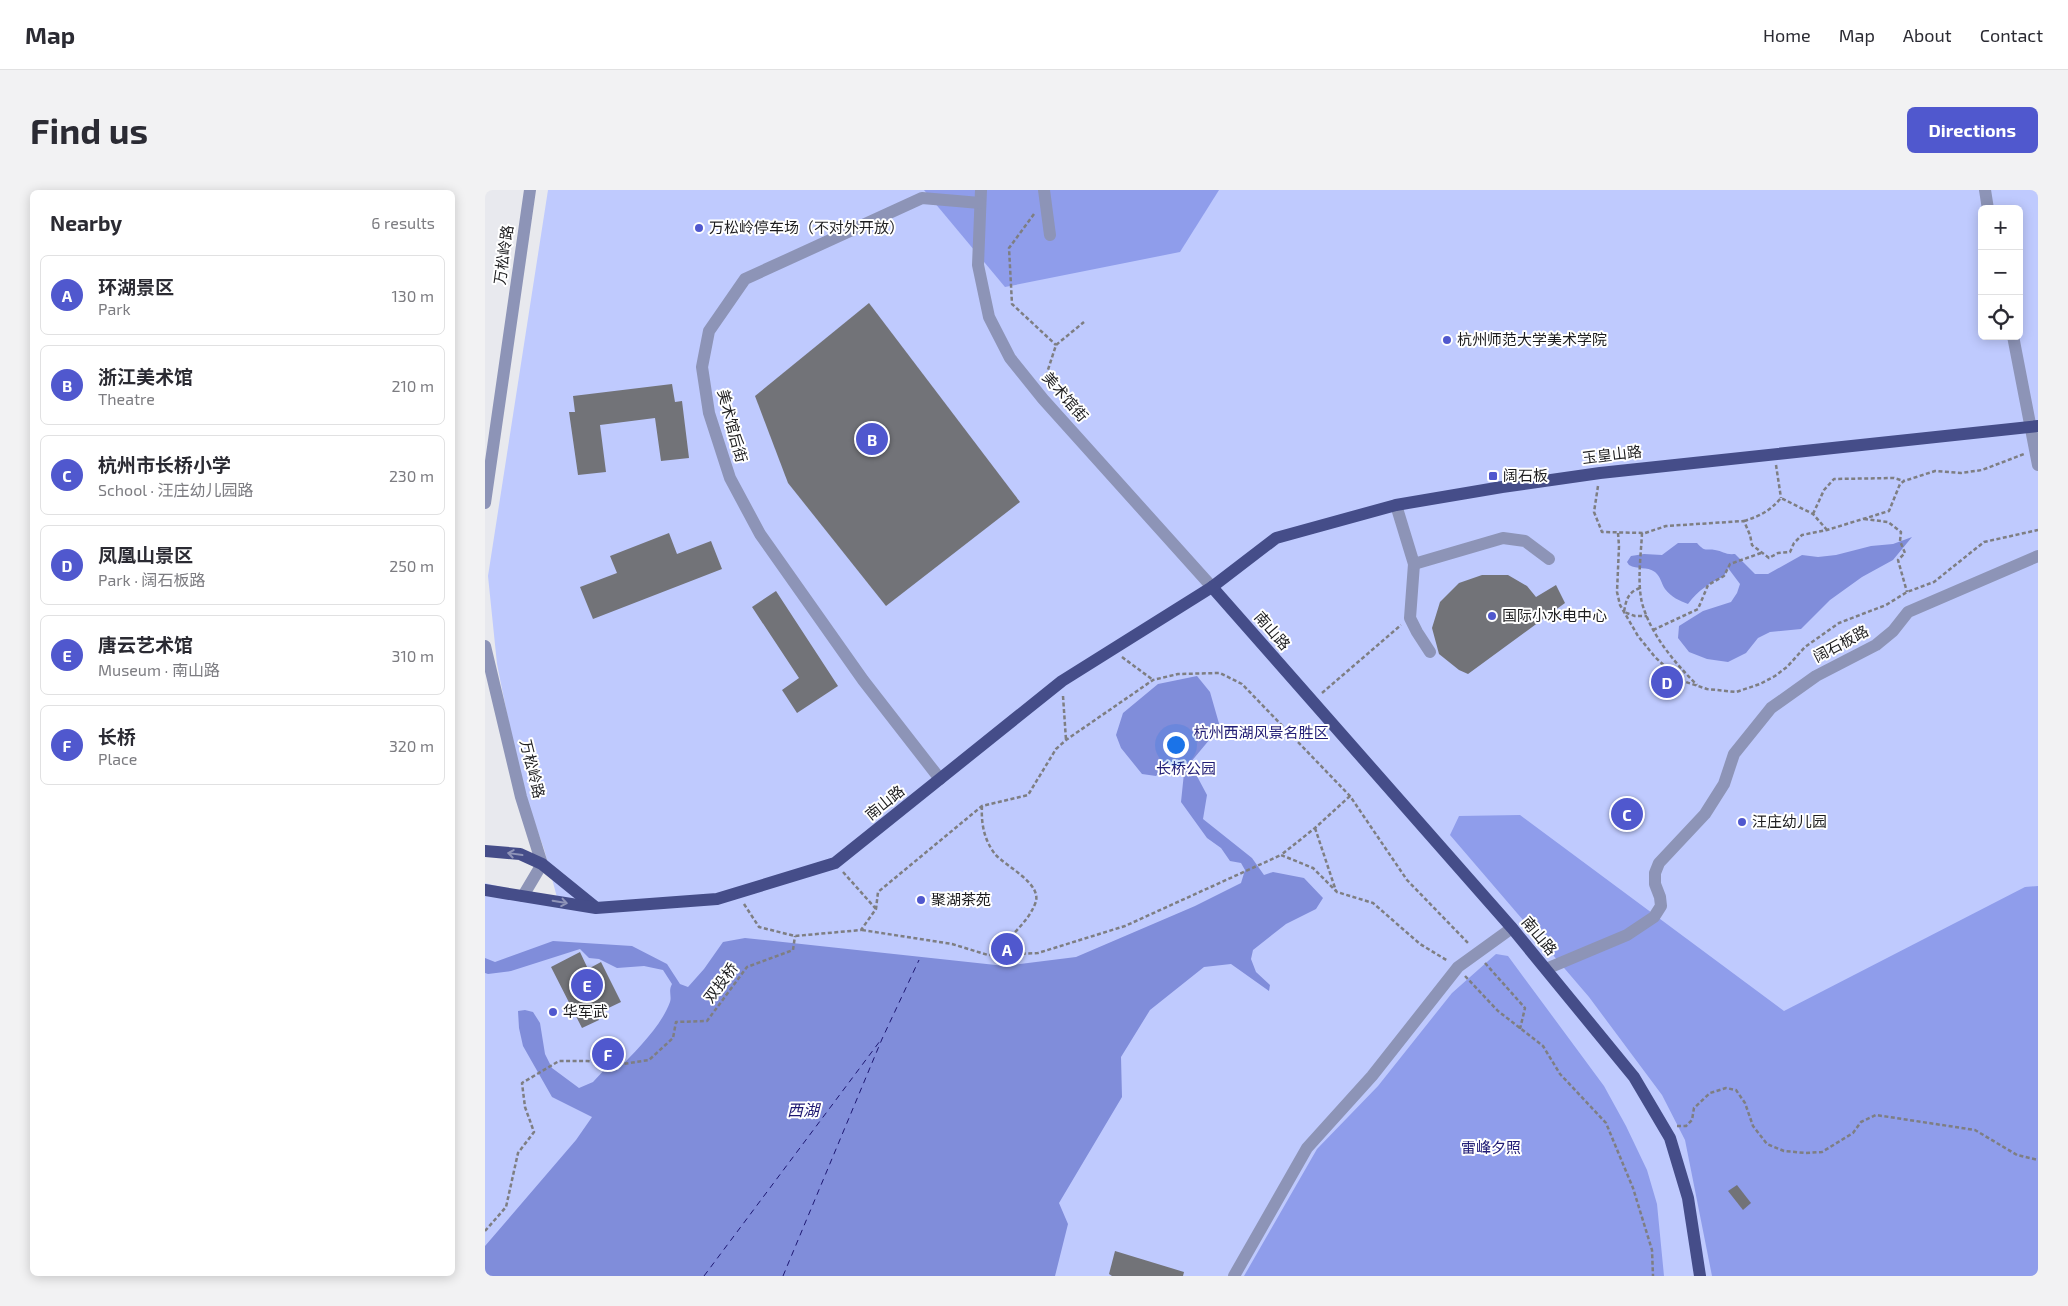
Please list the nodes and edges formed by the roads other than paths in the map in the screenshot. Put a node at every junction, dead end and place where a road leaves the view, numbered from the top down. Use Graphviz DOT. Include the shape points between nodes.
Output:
graph roads {
  1 [pos="530,190"];
  2 [pos="981,190"];
  3 [pos="1985,190"];
  4 [pos="1045,194"];
  5 [pos="980,203"];
  6 [pos="1987,205"];
  7 [pos="1050,235"];
  8 [pos="2014,340"];
  9 [pos="2034,426"];
  10 [pos="2037,459"];
  11 [pos="485,503"];
  12 [pos="1396,505"];
  13 [pos="2038,556"];
  14 [pos="1549,559"];
  15 [pos="1414,564"];
  16 [pos="1212,587"];
  17 [pos="485,646"];
  18 [pos="1430,652"];
  19 [pos="940,779"];
  20 [pos="485,851"];
  21 [pos="542,864"];
  22 [pos="485,890"];
  23 [pos="523,896"];
  24 [pos="596,908"];
  25 [pos="1511,928"];
  26 [pos="1546,969"];
  27 [pos="1234,1276"];
  28 [pos="1700,1276"];
  1 -- 11 [label="street, 万松岭路"];
  2 -- 5 [label="street, 美术馆街"];
  3 -- 6 [label="street"];
  4 -- 7 [label="street"];
  5 -- 16 [label="street, 美术馆街" via="978,265 989,317 1010,358"];
  5 -- 19 [label="street, 美术馆后街" via="922,198 745,278 709,331 702,367 709,413 730,478 760,534 863,680"];
  8 -- 9 [label="street"];
  9 -- 10 [label="street"];
  9 -- 12 [label="main road, 玉皇山路" via="1600,472"];
  12 -- 15 [label="street"];
  12 -- 16 [label="main road, 玉皇山路" via="1276,538"];
  13 -- 26 [label="street, 阔石板路" via="1908,612 1876,645 1816,676 1771,708 1734,754 1724,784 1705,814 1659,863 1655,884 1661,906 1654,917 1627,935"];
  14 -- 15 [label="street" via="1525,542 1503,538"];
  15 -- 18 [label="street" via="1410,618"];
  16 -- 19 [label="main road, 南山路" via="1062,681"];
  16 -- 25 [label="main road, 南山路"];
  17 -- 21 [label="street, 万松岭路" via="521,797"];
  19 -- 24 [label="main road, 南山路" via="835,864 717,899"];
  21 -- 20 [label="main road, one-way" via="520,854"];
  21 -- 23 [label="street"];
  21 -- 24 [label="main road"];
  22 -- 23 [label="main road, 南山路"];
  23 -- 24 [label="main road, 南山路, one-way"];
  25 -- 26 [label="main road, 南山路"];
  25 -- 27 [label="street" via="1457,967 1372,1076 1307,1148"];
  26 -- 28 [label="main road, 南山路" via="1634,1077 1670,1138 1688,1198"];
}
